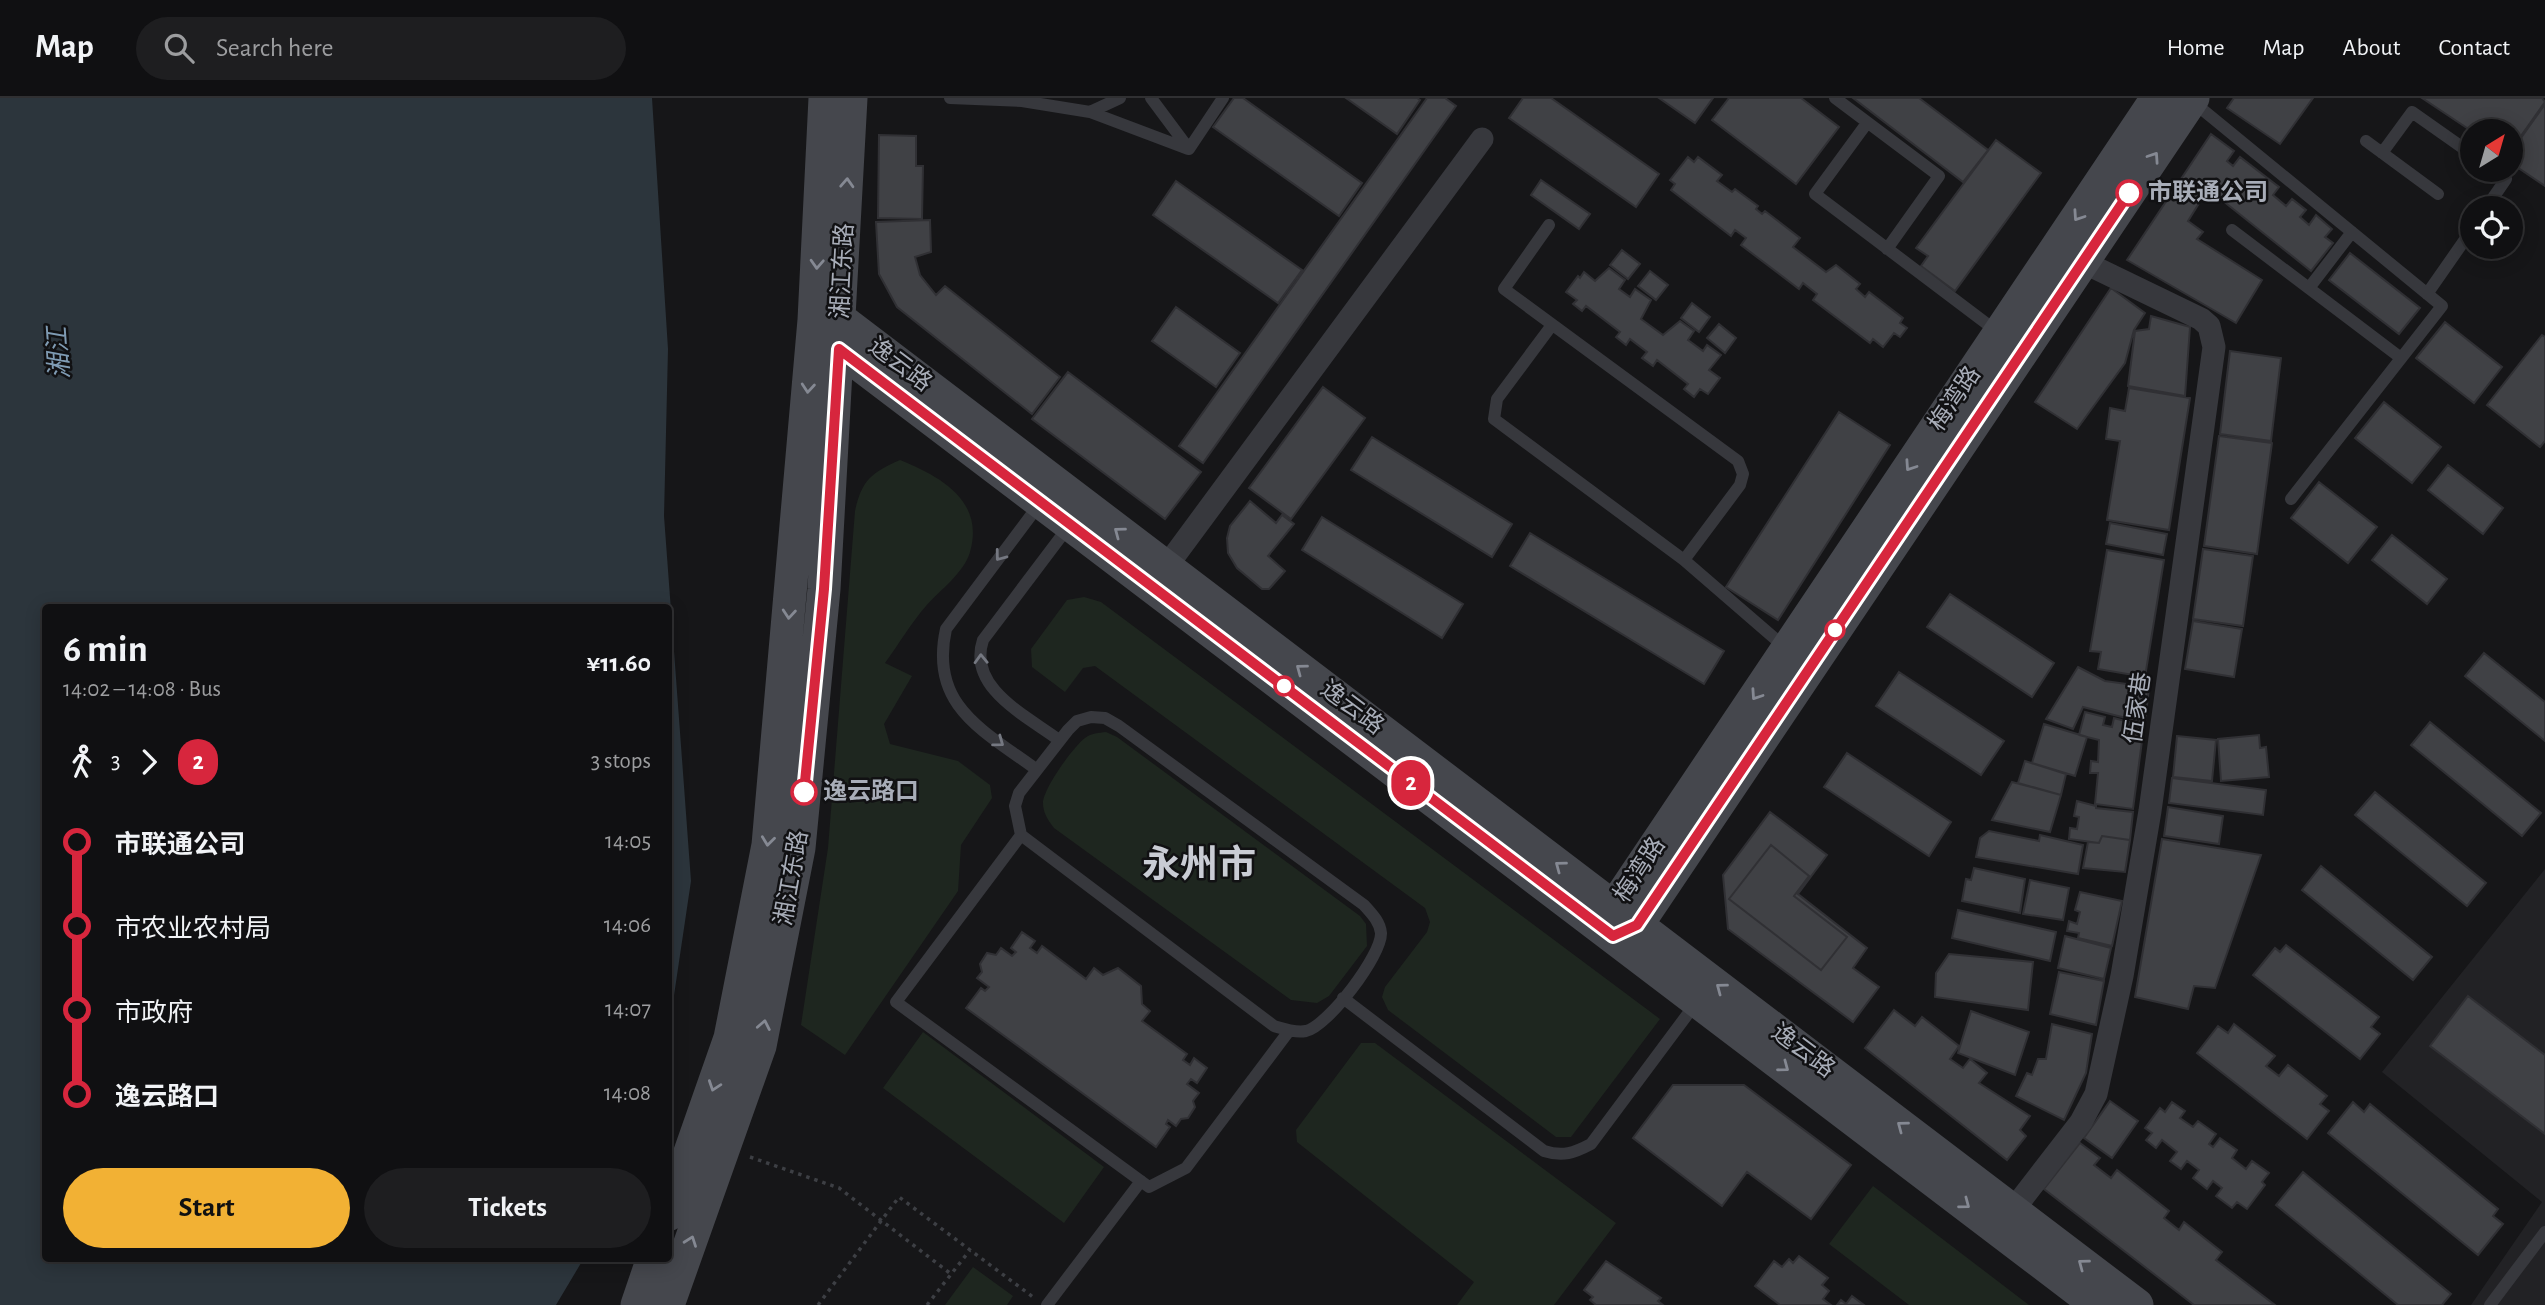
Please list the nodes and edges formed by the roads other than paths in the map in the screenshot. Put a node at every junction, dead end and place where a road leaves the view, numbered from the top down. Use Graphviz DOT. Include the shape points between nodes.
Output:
graph roads {
  1 [pos="825,98"];
  2 [pos="851,98"];
  3 [pos="950,98"];
  4 [pos="1121,98"];
  5 [pos="1152,98"];
  6 [pos="1223,98"];
  7 [pos="1835,98"];
  8 [pos="2157,98"];
  9 [pos="1022,99"];
  10 [pos="2192,99"];
  11 [pos="1090,112"];
  12 [pos="1867,122"];
  13 [pos="1482,139"];
  14 [pos="2366,141"];
  15 [pos="2460,146"];
  16 [pos="1188,149"];
  17 [pos="2382,153"];
  18 [pos="2438,194"];
  19 [pos="1549,225"];
  20 [pos="2232,230"];
  21 [pos="2352,232"];
  22 [pos="2460,247"];
  23 [pos="1887,249"];
  24 [pos="2083,262"];
  25 [pos="2309,288"];
  26 [pos="2427,294"];
  27 [pos="1552,325"];
  28 [pos="831,329"];
  29 [pos="1999,334"];
  30 [pos="2402,358"];
  31 [pos="2291,499"];
  32 [pos="1041,502"];
  33 [pos="1070,524"];
  34 [pos="1684,560"];
  35 [pos="1166,567"];
  36 [pos="1787,649"];
  37 [pos="1059,740"];
  38 [pos="1037,770"];
  39 [pos="1021,835"];
  40 [pos="1621,923"];
  41 [pos="1343,998"];
  42 [pos="1698,1001"];
  43 [pos="1289,1031"];
  44 [pos="1141,1181"];
  45 [pos="672,1204"];
  46 [pos="2013,1210"];
  47 [pos="2545,1231"];
  48 [pos="652,1262"];
  49 [pos="637,1305"];
  50 [pos="668,1305"];
  51 [pos="1045,1305"];
  52 [pos="2097,1305"];
  53 [pos="2137,1305"];
  54 [pos="2490,1305"];
  1 -- 28 [label="street, 湘江东路, one-way"];
  28 -- 2 [label="street, 湘江东路, one-way"];
  3 -- 9 [label="lane"];
  4 -- 11 [label="lane"];
  5 -- 16 [label="lane"];
  6 -- 16 [label="lane"];
  7 -- 12 [label="lane"];
  8 -- 29 [label="street, 梅湾路, one-way"];
  9 -- 11 [label="lane"];
  10 -- 21 [label="lane"];
  24 -- 10 [label="street, 梅湾路, one-way"];
  11 -- 16 [label="lane"];
  12 -- 23 [label="lane" via="1938,176"];
  12 -- 23 [label="lane" via="1815,194"];
  13 -- 35 [label="street"];
  14 -- 17 [label="lane"];
  15 -- 17 [label="lane" via="2412,112"];
  17 -- 18 [label="lane"];
  19 -- 27 [label="lane" via="1504,289"];
  20 -- 25 [label="lane"];
  21 -- 25 [label="lane"];
  21 -- 26 [label="lane"];
  22 -- 26 [label="lane"];
  23 -- 29 [label="lane"];
  24 -- 40 [label="street, 梅湾路"];
  24 -- 46 [label="street, 伍家巷" via="2201,319 2209,326 2214,347 2150,811 2096,1094 2081,1122"];
  25 -- 30 [label="lane"];
  26 -- 30 [label="lane" via="2442,306"];
  27 -- 34 [label="lane" via="1738,461 1743,474 1740,485"];
  27 -- 34 [label="lane" via="1497,399 1494,419"];
  28 -- 32 [label="street, 逸云路"];
  35 -- 28 [label="street, 逸云路, one-way"];
  28 -- 45 [label="street, 湘江东路, one-way" via="768,845 730,1038"];
  50 -- 28 [label="street, 湘江东路, one-way" via="760,1046 799,848 824,589"];
  29 -- 36 [label="street, 梅湾路, one-way"];
  30 -- 31 [label="lane"];
  32 -- 33 [label="street, 逸云路"];
  32 -- 38 [label="lane, one-way" via="946,629 940,655 945,682 958,708"];
  37 -- 33 [label="lane, one-way" via="989,684 979,654 989,632"];
  33 -- 40 [label="street, 逸云路"];
  34 -- 36 [label="lane"];
  40 -- 35 [label="street, 逸云路, one-way"];
  36 -- 40 [label="street, 梅湾路, one-way"];
  37 -- 38 [label="lane"];
  37 -- 41 [label="lane" via="1077,721 1105,718 1364,905 1378,924 1380,945"];
  38 -- 39 [label="lane" via="1014,806"];
  39 -- 43 [label="lane" via="1274,1026"];
  39 -- 44 [label="lane" via="896,1002"];
  40 -- 42 [label="street, 逸云路"];
  46 -- 40 [label="street, 逸云路, one-way"];
  41 -- 42 [label="lane" via="1544,1151 1558,1156 1591,1144"];
  41 -- 43 [label="lane" via="1320,1024 1306,1031"];
  42 -- 52 [label="street, 逸云路, one-way"];
  43 -- 44 [label="lane" via="1186,1168 1149,1187"];
  44 -- 51 [label="lane"];
  53 -- 46 [label="street, 逸云路, one-way"];
  47 -- 54 [label="lane"];
  48 -- 49 [label="street"];
}
